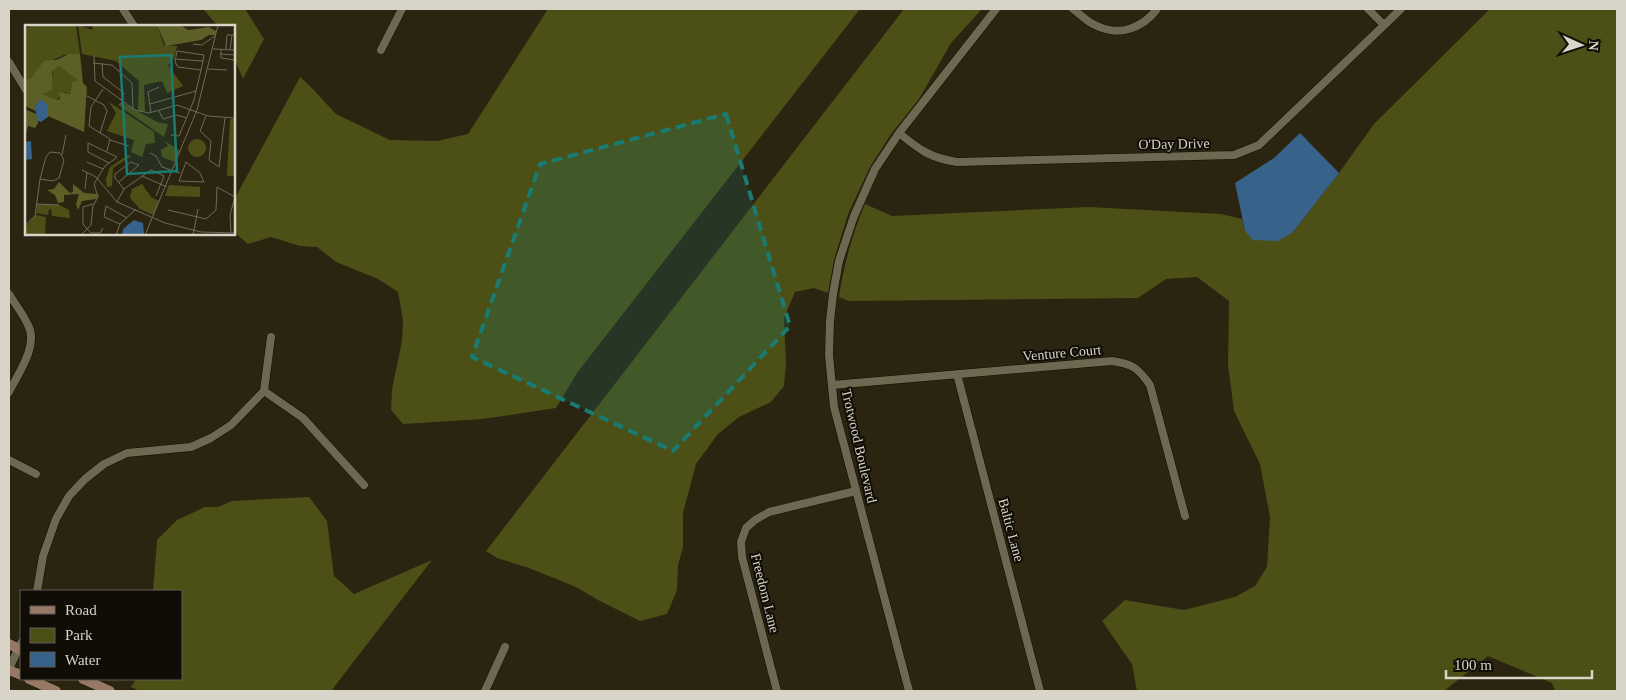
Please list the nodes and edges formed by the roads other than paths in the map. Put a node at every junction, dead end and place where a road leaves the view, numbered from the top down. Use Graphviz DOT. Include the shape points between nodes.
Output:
graph roads {
  1 [pos="123,9"];
  2 [pos="402,9"];
  3 [pos="996,9"];
  4 [pos="1073,9"];
  5 [pos="1157,9"];
  6 [pos="1368,9"];
  7 [pos="1401,9"];
  8 [pos="1384,24"];
  9 [pos="133,25"];
  10 [pos="381,50"];
  11 [pos="9,62"];
  12 [pos="25,88"];
  13 [pos="899,134"];
  14 [pos="9,294"];
  15 [pos="271,337"];
  16 [pos="956,374"];
  17 [pos="832,385"];
  18 [pos="264,391"];
  19 [pos="9,392"];
  20 [pos="9,460"];
  21 [pos="36,474"];
  22 [pos="364,486"];
  23 [pos="856,491"];
  24 [pos="1185,516"];
  25 [pos="37,590"];
  26 [pos="9,644"];
  27 [pos="20,648"];
  28 [pos="506,648"];
  29 [pos="9,669"];
  30 [pos="31,680"];
  31 [pos="85,680"];
  32 [pos="56,691"];
  33 [pos="110,691"];
  34 [pos="485,691"];
  35 [pos="777,691"];
  36 [pos="909,691"];
  37 [pos="1040,691"];
  1 -- 9 [label="street"];
  2 -- 10 [label="street"];
  3 -- 13 [label="street, Trotwood Boulevard"];
  4 -- 5 [label="street" via="1094,25 1114,31 1131,29 1151,17"];
  6 -- 8 [label="street"];
  7 -- 8 [label="street, O'Day Drive"];
  8 -- 13 [label="street, O'Day Drive" via="1259,145 1234,156 957,162 922,151"];
  11 -- 12 [label="street"];
  13 -- 17 [label="street, Trotwood Boulevard" via="875,169 854,216 839,262 830,322"];
  14 -- 19 [label="street" via="29,326 31,338"];
  15 -- 18 [label="street"];
  16 -- 17 [label="street, Venture Court"];
  16 -- 24 [label="street, Venture Court" via="1112,361 1140,370 1150,385"];
  16 -- 37 [label="street, Baltic Lane"];
  17 -- 23 [label="street, Trotwood Boulevard" via="834,407"];
  18 -- 22 [label="street" via="303,418"];
  18 -- 25 [label="street" via="231,425 211,438 190,446 127,453 104,464 85,479 68,496 56,519 43,556"];
  20 -- 21 [label="street"];
  23 -- 35 [label="street, Freedom Lane" via="769,512 746,528 741,542 742,557"];
  23 -- 36 [label="street, Trotwood Boulevard"];
  26 -- 27 [label="main road"];
  27 -- 29 [label="street"];
  28 -- 34 [label="street"];
  30 -- 32 [label="main road"];
  31 -- 33 [label="main road"];
}
